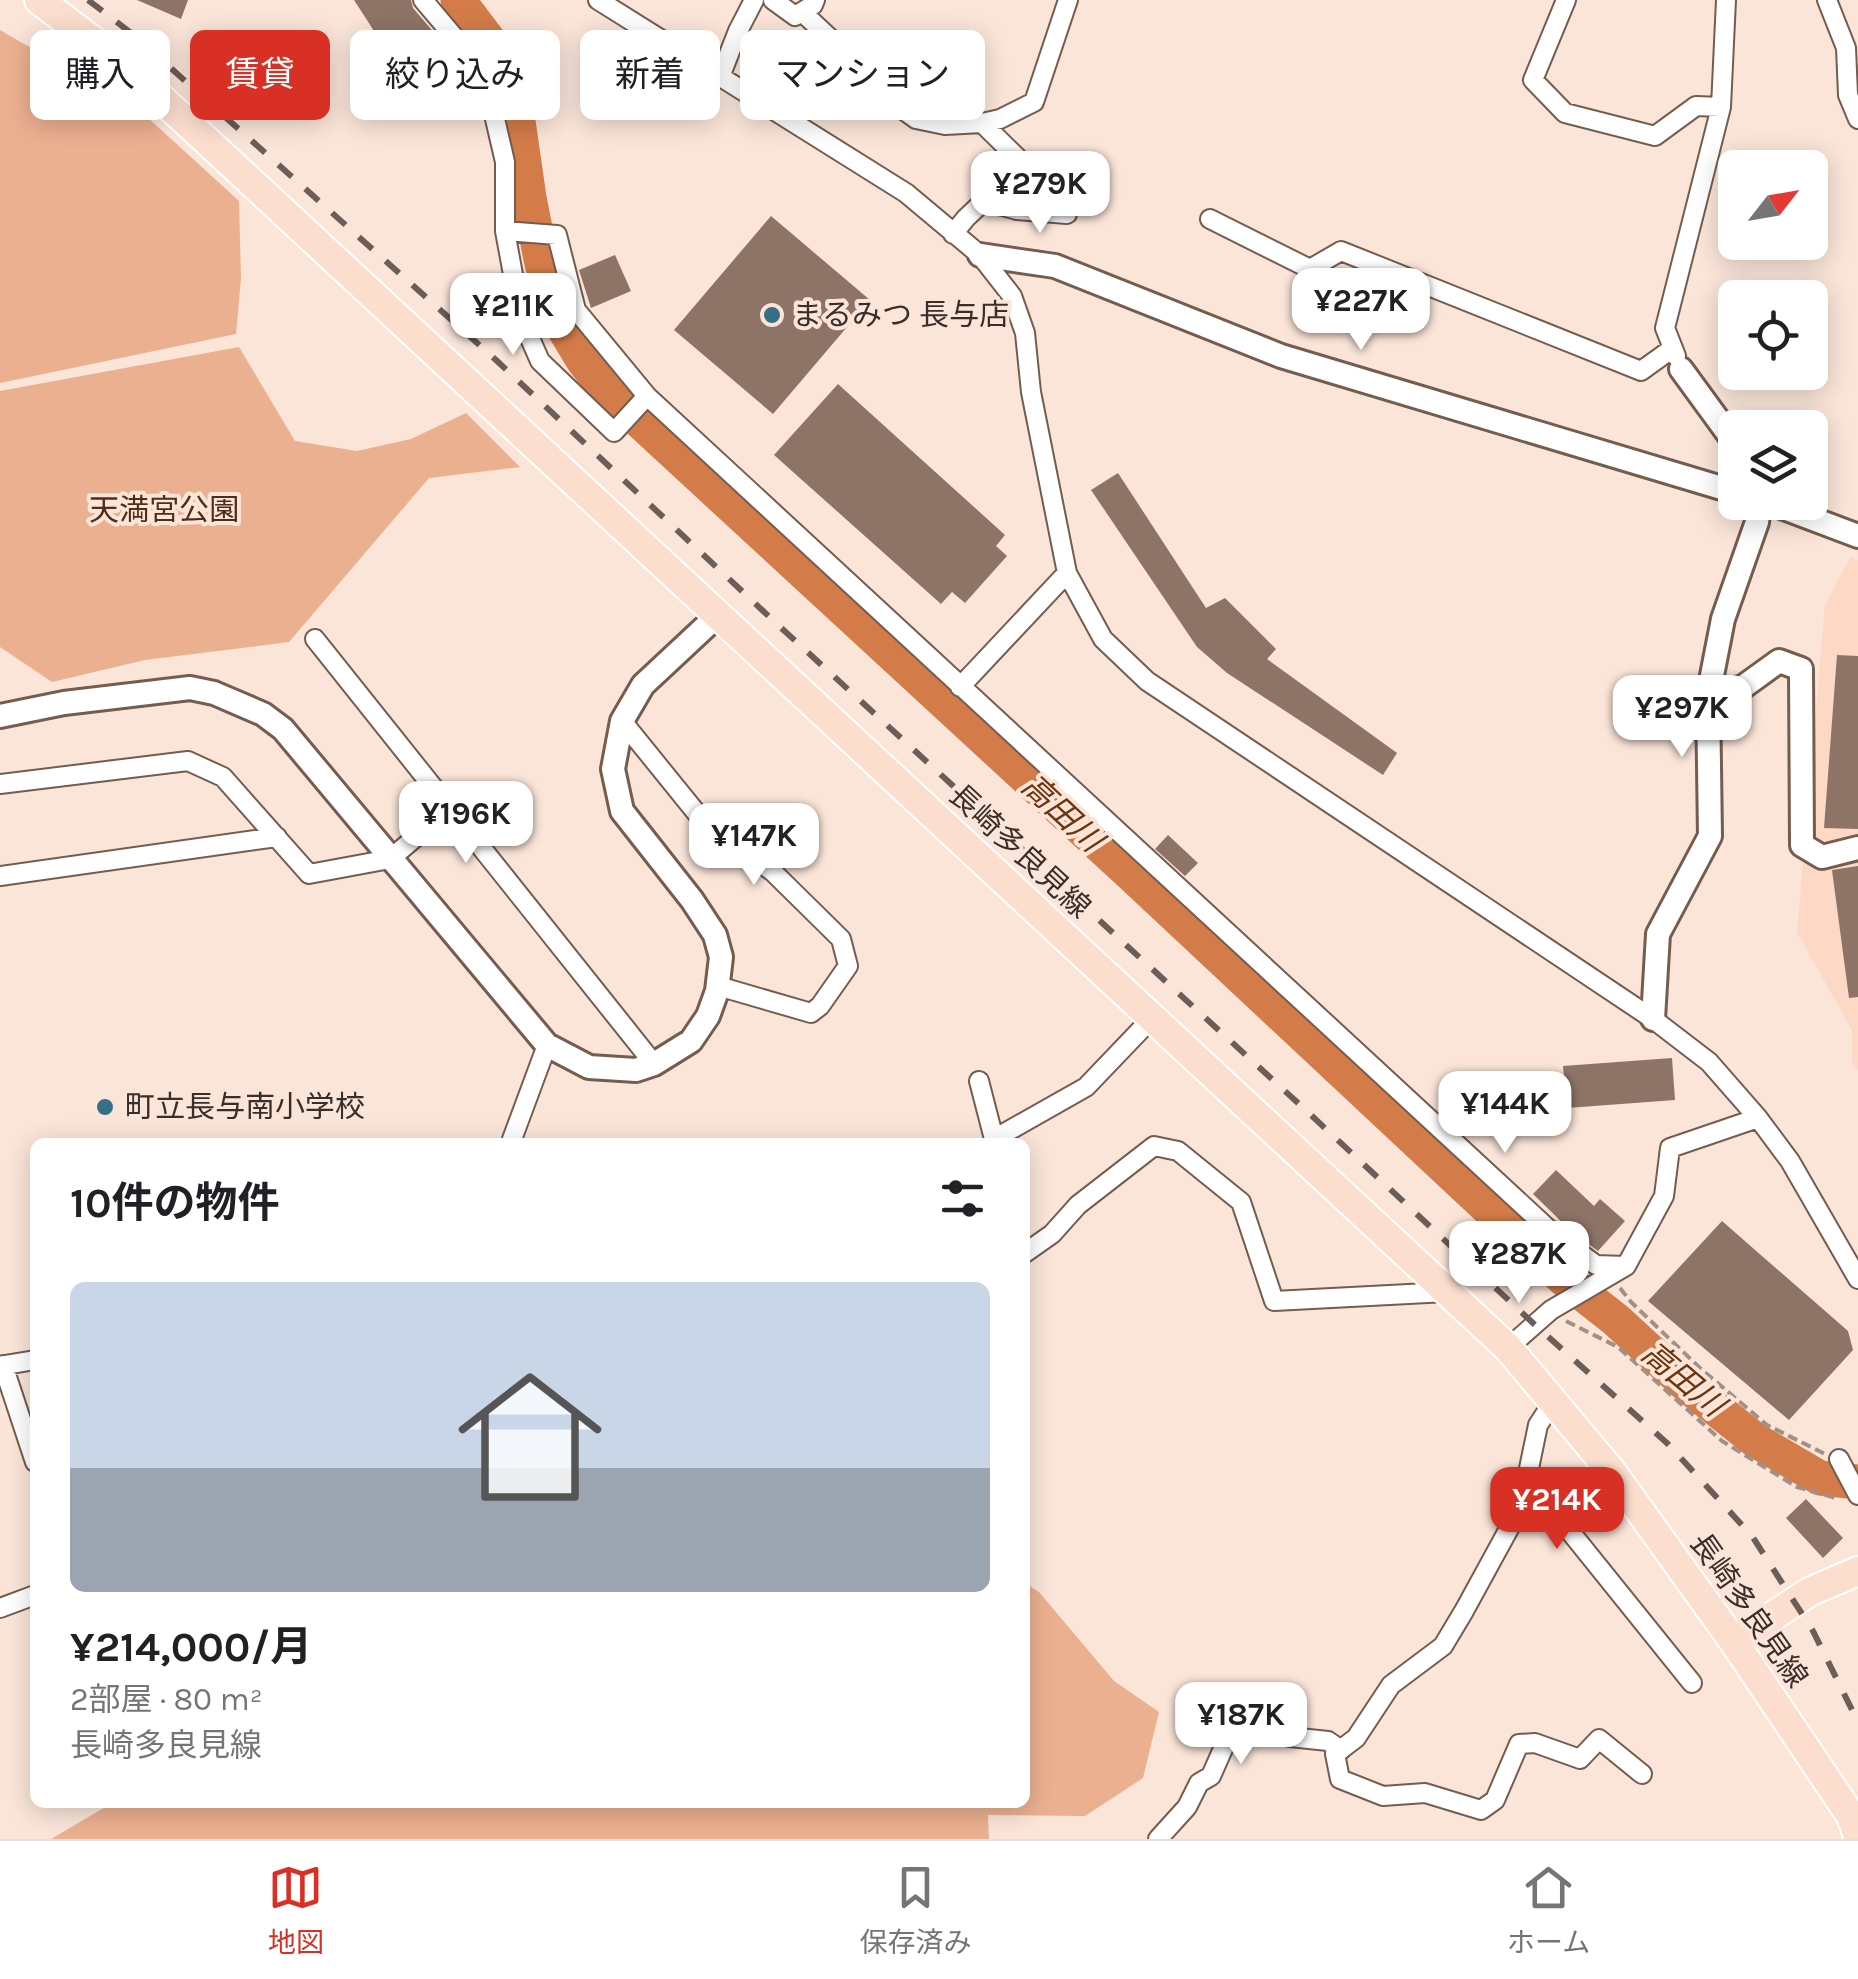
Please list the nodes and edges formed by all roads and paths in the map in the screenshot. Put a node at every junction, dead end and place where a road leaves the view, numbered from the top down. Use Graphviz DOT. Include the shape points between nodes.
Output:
graph roads {
  1 [pos="39,0"];
  2 [pos="423,0"];
  3 [pos="598,0"];
  4 [pos="754,0"];
  5 [pos="773,0"];
  6 [pos="1068,0"];
  7 [pos="1566,0"];
  8 [pos="1726,0"];
  9 [pos="1827,0"];
  10 [pos="808,6"];
  11 [pos="646,30"];
  12 [pos="720,77"];
  13 [pos="1721,107"];
  14 [pos="1858,118"];
  15 [pos="982,124"];
  16 [pos="1017,210"];
  17 [pos="1067,214"];
  18 [pos="1210,218"];
  19 [pos="504,232"];
  20 [pos="953,234"];
  21 [pos="980,255"];
  22 [pos="1677,359"];
  23 [pos="647,396"];
  24 [pos="1718,418"];
  25 [pos="1718,487"];
  26 [pos="1757,520"];
  27 [pos="1816,520"];
  28 [pos="1858,536"];
  29 [pos="1068,573"];
  30 [pos="718,615"];
  31 [pos="316,639"];
  32 [pos="960,687"];
  33 [pos="1708,696"];
  34 [pos="0,716"];
  35 [pos="622,721"];
  36 [pos="0,784"];
  37 [pos="450,808"];
  38 [pos="276,837"];
  39 [pos="1858,848"];
  40 [pos="390,859"];
  41 [pos="0,876"];
  42 [pos="718,986"];
  43 [pos="1152,1018"];
  44 [pos="1654,1019"];
  45 [pos="546,1045"];
  46 [pos="654,1064"];
  47 [pos="979,1081"];
  48 [pos="1758,1118"];
  49 [pos="512,1138"];
  50 [pos="993,1138"];
  51 [pos="999,1138"];
  52 [pos="1030,1247"];
  53 [pos="1618,1271"];
  54 [pos="1858,1279"];
  55 [pos="1447,1292"];
  56 [pos="1555,1308"];
  57 [pos="1508,1348"];
  58 [pos="30,1361"];
  59 [pos="2,1366"];
  60 [pos="1553,1402"];
  61 [pos="30,1447"];
  62 [pos="1839,1460"];
  63 [pos="1528,1478"];
  64 [pos="1850,1498"];
  65 [pos="1858,1571"];
  66 [pos="30,1596"];
  67 [pos="0,1608"];
  68 [pos="1734,1642"];
  69 [pos="1692,1683"];
  70 [pos="1341,1750"];
  71 [pos="1642,1774"];
  72 [pos="1858,1836"];
  73 [pos="1158,1839"];
  1 -- 30 [label="main road, 長崎多良見線" via="125,65"];
  2 -- 19 [label="street" via="468,52 492,106 505,162"];
  3 -- 11 [label="street"];
  4 -- 12 [label="street"];
  5 -- 10 [label="street" via="795,16"];
  6 -- 15 [label="street" via="1034,102"];
  7 -- 13 [label="street" via="1533,80 1565,114 1655,136 1696,106"];
  8 -- 13 [label="street"];
  9 -- 14 [label="street" via="1846,48 1848,96"];
  10 -- 15 [label="street" via="888,99 916,119"];
  12 -- 20 [label="street" via="906,194"];
  13 -- 22 [label="street" via="1665,328"];
  15 -- 16 [label="street" via="1046,186"];
  16 -- 17 [label="street"];
  16 -- 20 [label="street" via="984,201"];
  18 -- 22 [label="street" via="1310,268 1341,251 1641,371"];
  19 -- 23 [label="street" via="557,235 576,310"];
  19 -- 23 [label="street" via="521,318 540,361 614,432"];
  20 -- 21 [label="street"];
  21 -- 25 [label="street" via="1056,266 1281,356"];
  21 -- 29 [label="street" via="1012,296 1025,333"];
  22 -- 24 [label="street"];
  23 -- 32 [label="street"];
  26 -- 33 [label="street" via="1723,619"];
  27 -- 28 [label="street"];
  29 -- 32 [label="street"];
  29 -- 44 [label="street" via="1103,639 1147,681"];
  30 -- 35 [label="street" via="643,685"];
  30 -- 43 [label="main road, 長崎多良見線"];
  31 -- 37 [label="street"];
  32 -- 53 [label="street" via="1555,1235"];
  33 -- 39 [label="street" via="1742,687 1779,661 1801,669 1802,844 1822,856"];
  33 -- 44 [label="street" via="1710,836 1658,934"];
  34 -- 40 [label="street" via="190,688 214,693 284,729"];
  35 -- 42 [label="street" via="613,769 622,811 715,935"];
  35 -- 42 [label="street" via="703,822 773,872 841,939 848,966 811,1013"];
  36 -- 38 [label="street" via="188,761 223,777"];
  37 -- 40 [label="street"];
  37 -- 46 [label="street"];
  38 -- 40 [label="street" via="309,874"];
  38 -- 41 [label="street"];
  40 -- 45 [label="street"];
  42 -- 46 [label="street" via="691,1040"];
  43 -- 51 [label="street" via="1086,1088"];
  43 -- 55 [label="main road, 長崎多良見線"];
  44 -- 48 [label="street" via="1708,1062"];
  45 -- 46 [label="street" via="589,1067 636,1070"];
  45 -- 49 [label="street"];
  47 -- 50 [label="street"];
  48 -- 53 [label="street" via="1670,1148 1664,1196"];
  48 -- 54 [label="street"];
  52 -- 55 [label="street" via="1154,1146 1178,1151 1241,1202 1274,1301"];
  53 -- 56 [label="street"];
  53 -- 62 [label="path" via="1630,1302 1687,1356 1767,1424"];
  55 -- 57 [label="main road, 長崎多良見線"];
  56 -- 57 [label="street"];
  56 -- 64 [label="path" via="1566,1321 1618,1346 1722,1442 1797,1487"];
  57 -- 60 [label="main road, 長崎多良見線"];
  58 -- 59 [label="street"];
  59 -- 61 [label="street"];
  60 -- 63 [label="street" via="1538,1425"];
  60 -- 68 [label="main road, 長崎多良見線"];
  62 -- 64 [label="street"];
  63 -- 69 [label="street"];
  63 -- 70 [label="street" via="1517,1514 1443,1646 1392,1685"];
  65 -- 68 [label="main road" via="1809,1592"];
  66 -- 67 [label="street"];
  68 -- 72 [label="main road, 長崎多良見線"];
  70 -- 71 [label="street" via="1335,1754 1340,1779 1383,1796 1426,1793 1481,1810 1495,1800 1519,1744 1536,1743 1580,1759 1600,1739"];
  70 -- 73 [label="street" via="1238,1715 1211,1776"];
}
